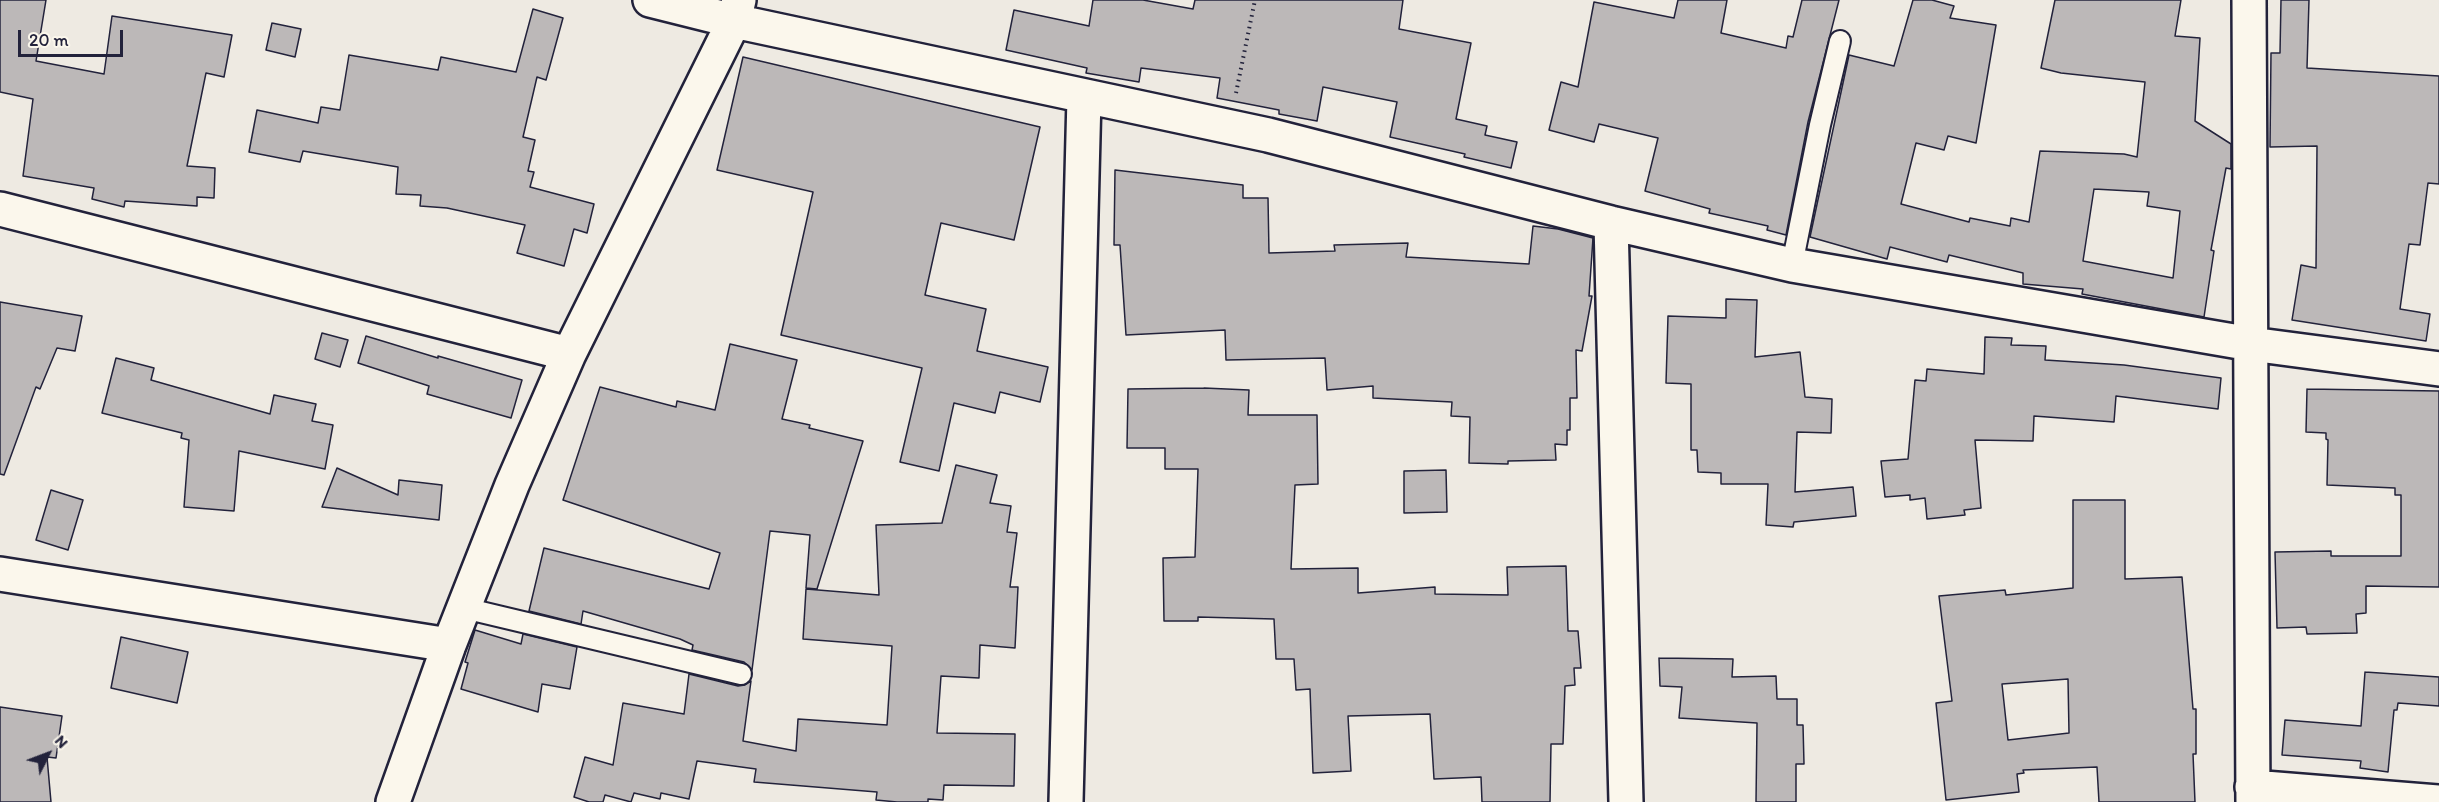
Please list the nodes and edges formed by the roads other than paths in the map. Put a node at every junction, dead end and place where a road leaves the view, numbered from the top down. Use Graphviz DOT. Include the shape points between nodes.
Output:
graph roads {
  1 [pos="650,0"];
  2 [pos="2249,0"];
  3 [pos="736,10"];
  4 [pos="1840,41"];
  5 [pos="1084,97"];
  6 [pos="0,209"];
  7 [pos="1611,223"];
  8 [pos="1792,264"];
  9 [pos="2251,344"];
  10 [pos="569,354"];
  11 [pos="2439,369"];
  12 [pos="0,574"];
  13 [pos="464,608"];
  14 [pos="449,645"];
  15 [pos="741,674"];
  16 [pos="2252,794"];
  17 [pos="393,802"];
  18 [pos="1066,802"];
  19 [pos="1626,802"];
  20 [pos="2439,802"];
  1 -- 3 [label="street"];
  2 -- 9 [label="street"];
  3 -- 5 [label="street"];
  3 -- 10 [label="street"];
  4 -- 8 [label="lane"];
  5 -- 7 [label="street" via="1268,135"];
  5 -- 18 [label="street"];
  6 -- 10 [label="street"];
  7 -- 8 [label="street"];
  7 -- 19 [label="street"];
  8 -- 9 [label="street"];
  9 -- 11 [label="street"];
  9 -- 16 [label="street"];
  10 -- 13 [label="street"];
  12 -- 14 [label="street"];
  13 -- 14 [label="street"];
  13 -- 15 [label="lane"];
  14 -- 17 [label="street"];
  16 -- 20 [label="street"];
}
